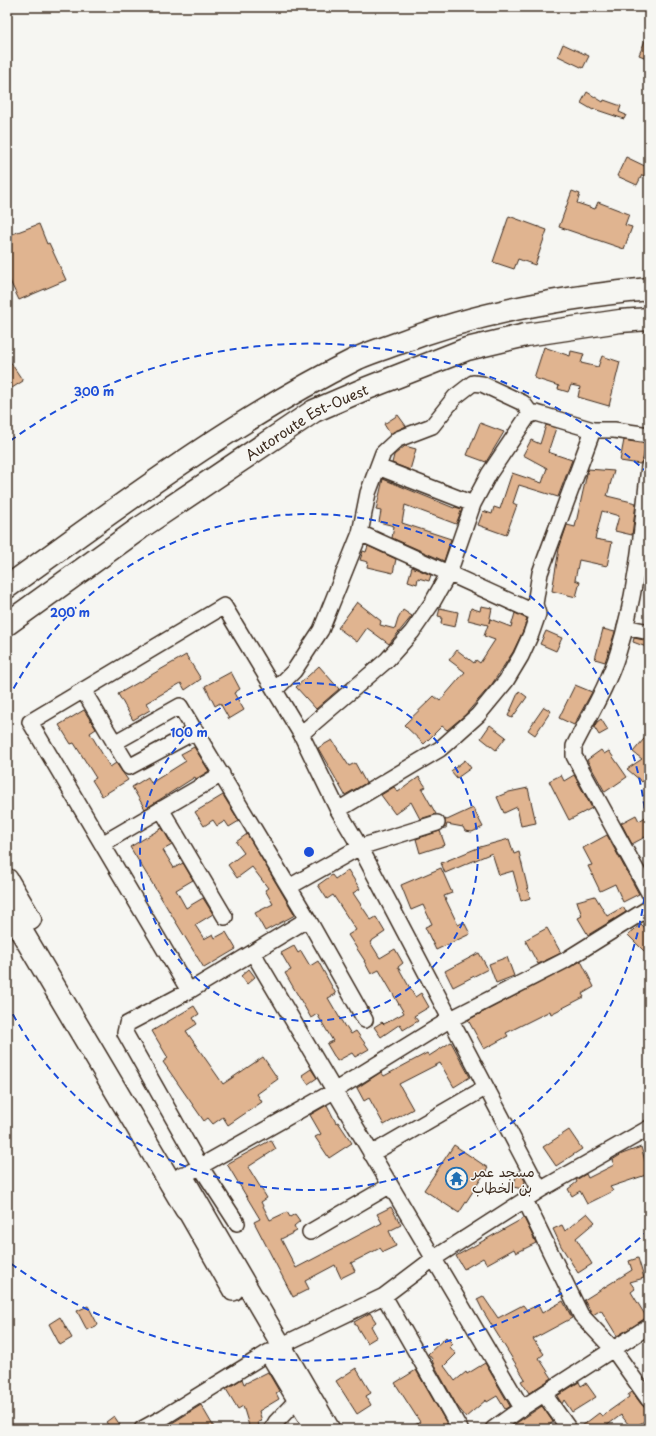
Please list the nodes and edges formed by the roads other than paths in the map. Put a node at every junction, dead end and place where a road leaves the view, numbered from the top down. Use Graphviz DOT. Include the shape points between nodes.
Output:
graph roads {
  1 [pos="649,289"];
  2 [pos="649,319"];
  3 [pos="531,414"];
  4 [pos="593,430"];
  5 [pos="649,435"];
  6 [pos="649,466"];
  7 [pos="378,467"];
  8 [pos="473,504"];
  9 [pos="646,520"];
  10 [pos="360,533"];
  11 [pos="450,573"];
  12 [pos="7,588"];
  13 [pos="538,614"];
  14 [pos="7,624"];
  15 [pos="625,627"];
  16 [pos="649,632"];
  17 [pos="83,690"];
  18 [pos="275,690"];
  19 [pos="196,731"];
  20 [pos="301,734"];
  21 [pos="114,743"];
  22 [pos="222,774"];
  23 [pos="161,809"];
  24 [pos="338,810"];
  25 [pos="437,823"];
  26 [pos="102,844"];
  27 [pos="360,847"];
  28 [pos="7,880"];
  29 [pos="289,887"];
  30 [pos="649,894"];
  31 [pos="7,907"];
  32 [pos="649,908"];
  33 [pos="225,917"];
  34 [pos="308,919"];
  35 [pos="253,953"];
  36 [pos="189,991"];
  37 [pos="365,1020"];
  38 [pos="449,1020"];
  39 [pos="485,1088"];
  40 [pos="334,1091"];
  41 [pos="649,1128"];
  42 [pos="370,1154"];
  43 [pos="192,1171"];
  44 [pos="389,1186"];
  45 [pos="540,1190"];
  46 [pos="525,1200"];
  47 [pos="186,1209"];
  48 [pos="237,1223"];
  49 [pos="310,1232"];
  50 [pos="432,1259"];
  51 [pos="384,1296"];
  52 [pos="649,1326"];
  53 [pos="275,1349"];
  54 [pos="613,1349"];
  55 [pos="544,1394"];
  56 [pos="297,1400"];
  57 [pos="649,1400"];
  58 [pos="522,1408"];
  59 [pos="142,1429"];
  60 [pos="272,1429"];
  61 [pos="315,1429"];
  62 [pos="330,1429"];
  63 [pos="460,1429"];
  64 [pos="493,1429"];
  65 [pos="569,1429"];
  1 -- 12 [label="highway, Autoroute Est-Ouest" via="524,307 438,328 359,358 272,406 173,468"];
  2 -- 14 [label="highway, Autoroute Est-Ouest" via="526,335 466,349 365,388 314,411 140,528"];
  3 -- 4 [label="street" via="536,413"];
  3 -- 7 [label="street" via="523,403 482,384 473,384 455,397 432,426 398,439 383,453"];
  3 -- 8 [label="street" via="489,474"];
  4 -- 5 [label="street"];
  4 -- 13 [label="street" via="540,574 535,604"];
  6 -- 9 [label="street"];
  7 -- 8 [label="street"];
  7 -- 10 [label="street" via="368,493"];
  8 -- 11 [label="street"];
  9 -- 15 [label="street"];
  10 -- 11 [label="street"];
  10 -- 18 [label="street" via="322,630 294,671"];
  11 -- 13 [label="street"];
  11 -- 20 [label="street" via="412,632 387,660"];
  13 -- 24 [label="street" via="521,656 510,675 478,715 440,749"];
  15 -- 16 [label="street"];
  15 -- 30 [label="street" via="615,660 574,746 574,756"];
  17 -- 18 [label="street" via="224,606"];
  17 -- 21 [label="street"];
  17 -- 26 [label="street" via="30,722"];
  18 -- 20 [label="street"];
  19 -- 21 [label="street" via="129,767"];
  19 -- 21 [label="street" via="180,706"];
  19 -- 22 [label="street"];
  20 -- 24 [label="street"];
  22 -- 23 [label="street"];
  22 -- 29 [label="street"];
  23 -- 26 [label="street"];
  23 -- 33 [label="street"];
  24 -- 27 [label="street"];
  25 -- 27 [label="street"];
  26 -- 36 [label="street"];
  27 -- 29 [label="street"];
  27 -- 38 [label="street"];
  28 -- 43 [label="highway"];
  29 -- 34 [label="street"];
  31 -- 47 [label="highway"];
  32 -- 38 [label="street" via="564,961"];
  34 -- 35 [label="street"];
  34 -- 37 [label="street"];
  35 -- 36 [label="street"];
  35 -- 40 [label="street"];
  36 -- 43 [label="street" via="127,1024 125,1033"];
  38 -- 39 [label="street"];
  38 -- 40 [label="street"];
  39 -- 42 [label="street"];
  39 -- 45 [label="street"];
  40 -- 42 [label="street"];
  40 -- 43 [label="street"];
  41 -- 45 [label="street"];
  42 -- 44 [label="street"];
  43 -- 48 [label="street"];
  43 -- 53 [label="main road"];
  44 -- 49 [label="street"];
  44 -- 50 [label="street"];
  45 -- 46 [label="street"];
  46 -- 50 [label="street"];
  46 -- 54 [label="street" via="581,1315"];
  47 -- 53 [label="main road"];
  50 -- 51 [label="street"];
  50 -- 58 [label="street"];
  51 -- 53 [label="street"];
  51 -- 63 [label="street"];
  52 -- 54 [label="street"];
  53 -- 56 [label="main road"];
  53 -- 59 [label="street"];
  53 -- 62 [label="main road"];
  54 -- 55 [label="street"];
  54 -- 57 [label="street"];
  55 -- 58 [label="street"];
  55 -- 65 [label="street"];
  56 -- 60 [label="street"];
  56 -- 61 [label="main road"];
  58 -- 64 [label="street"];
}
